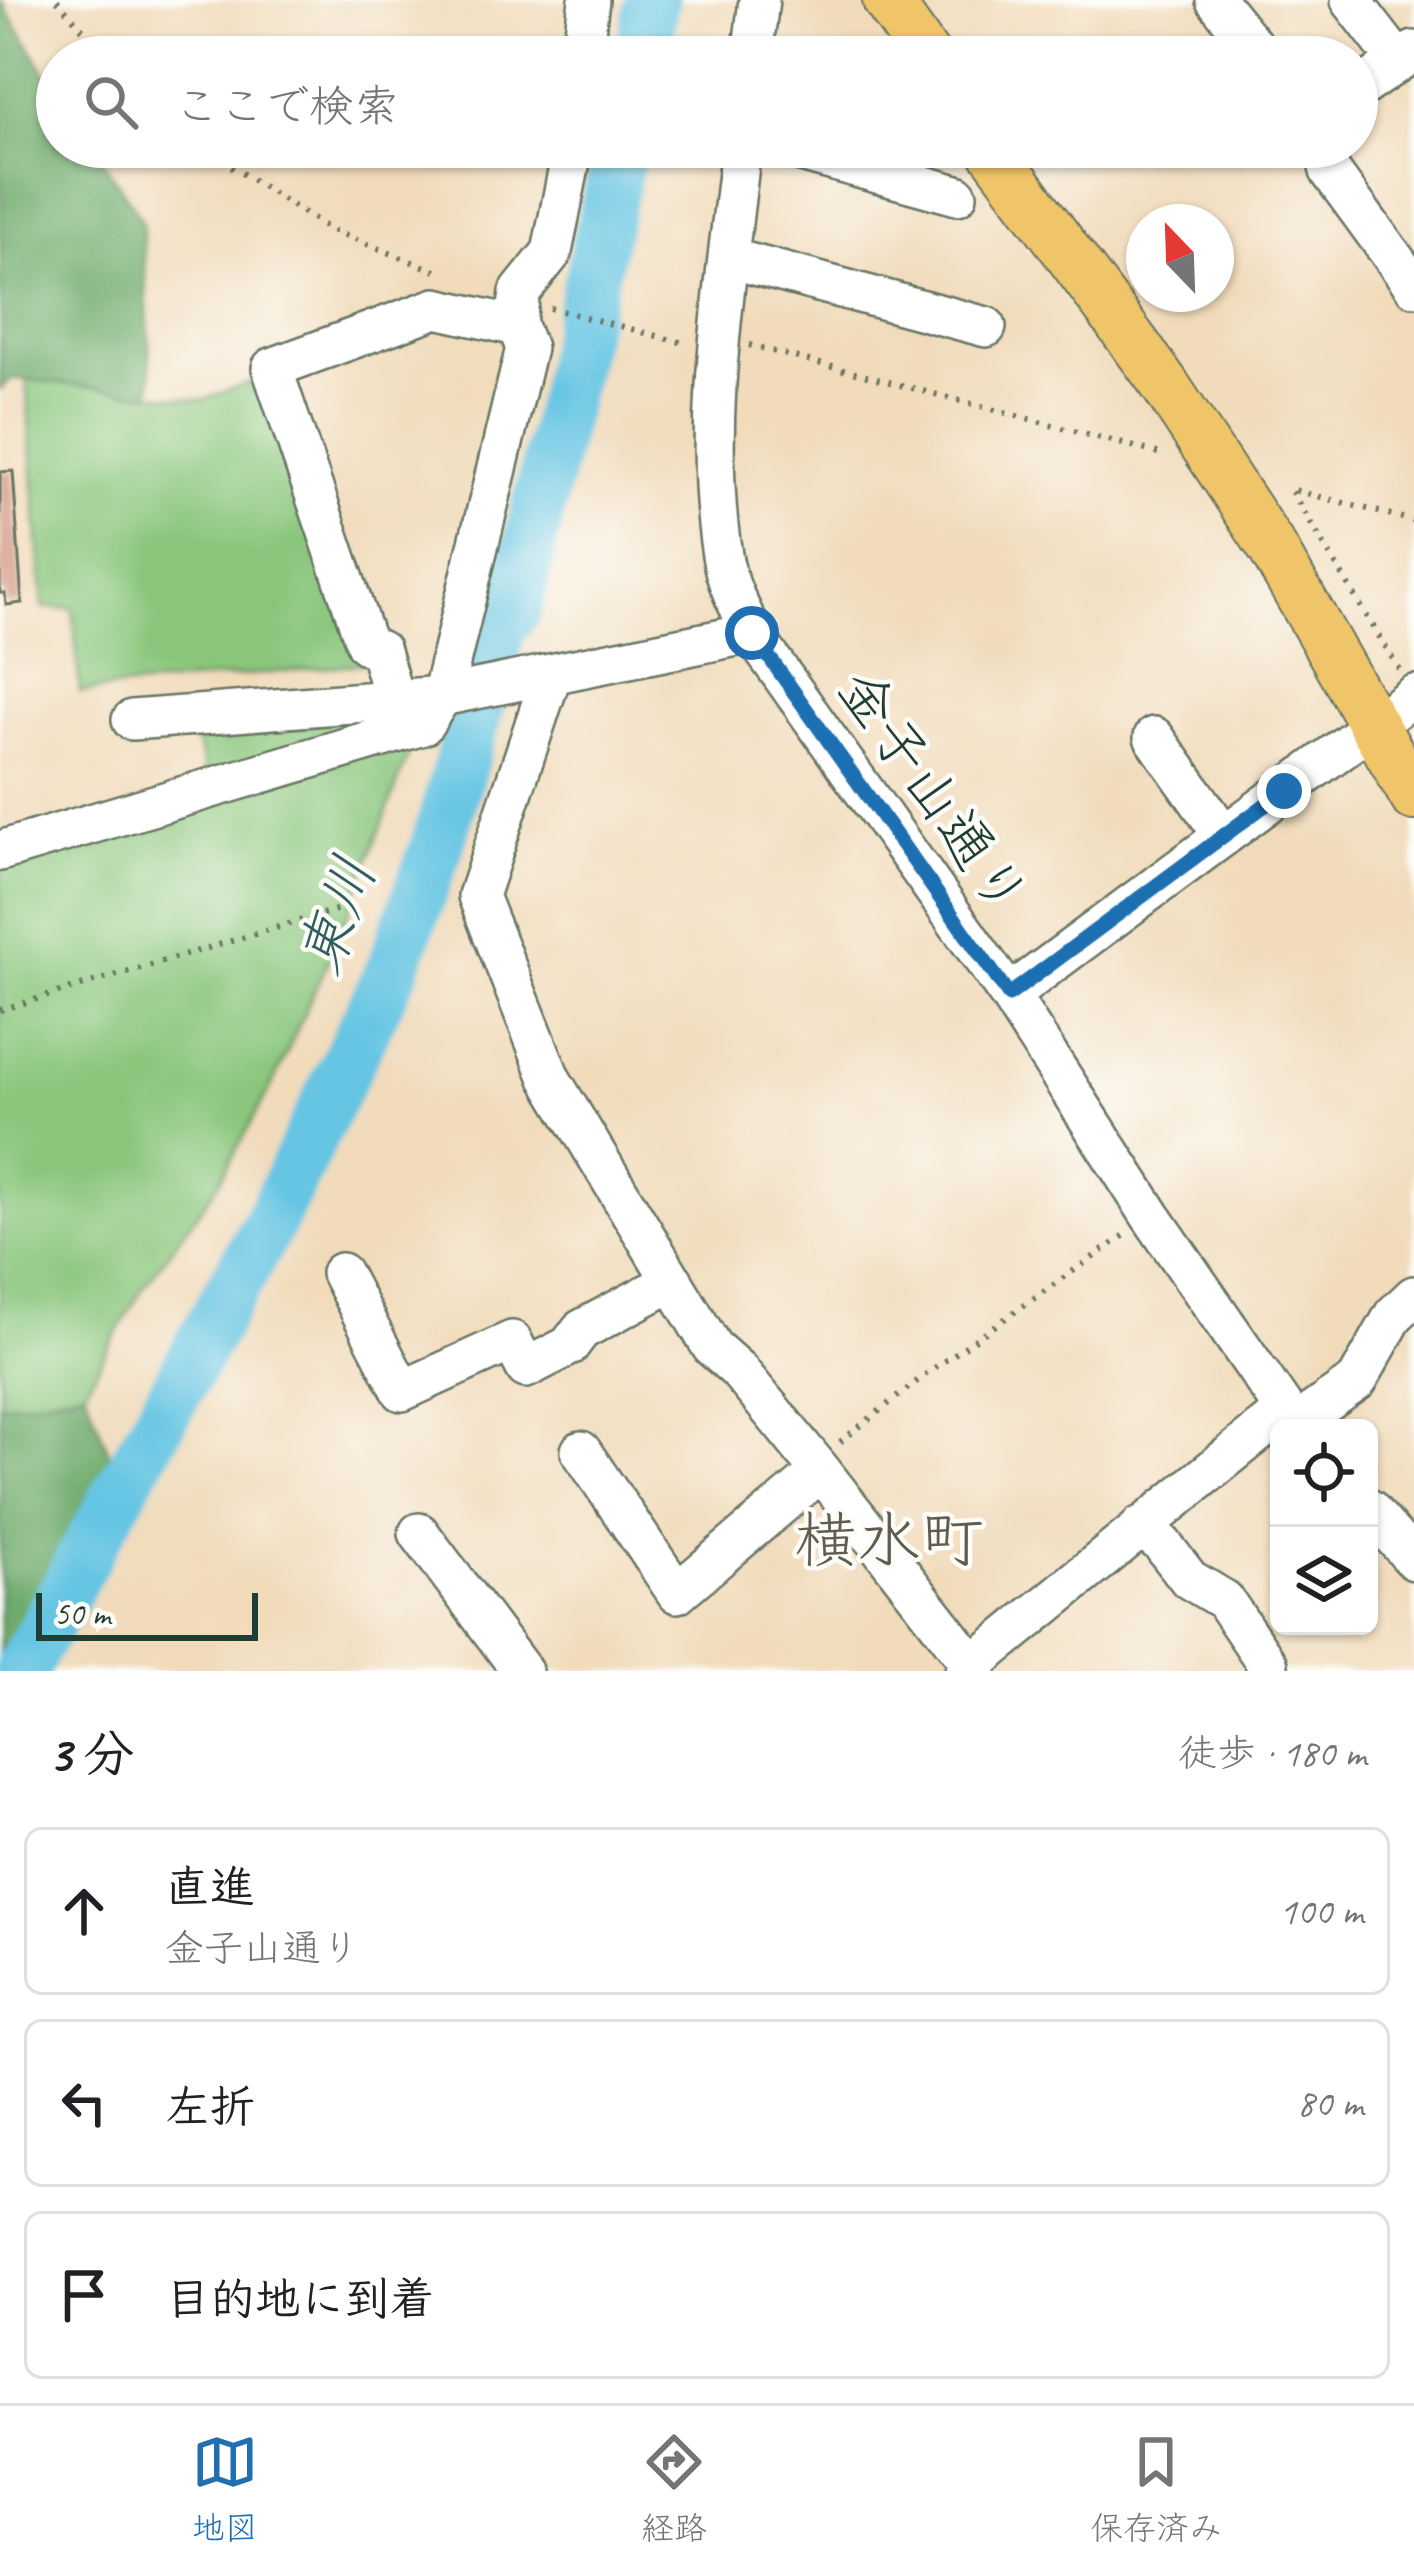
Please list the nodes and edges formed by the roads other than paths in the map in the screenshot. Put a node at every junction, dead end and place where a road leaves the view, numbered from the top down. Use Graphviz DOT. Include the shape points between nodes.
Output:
graph roads {
  1 [pos="589,0"];
  2 [pos="759,0"];
  3 [pos="887,0"];
  4 [pos="1216,0"];
  5 [pos="1351,0"];
  6 [pos="585,36"];
  7 [pos="755,36"];
  8 [pos="912,36"];
  9 [pos="1245,36"];
  10 [pos="1406,56"];
  11 [pos="1378,75"];
  12 [pos="569,168"];
  13 [pos="739,168"];
  14 [pos="859,168"];
  15 [pos="1005,168"];
  16 [pos="1329,168"];
  17 [pos="957,195"];
  18 [pos="729,258"];
  19 [pos="1414,286"];
  20 [pos="527,308"];
  21 [pos="986,327"];
  22 [pos="752,633"];
  23 [pos="544,677"];
  24 [pos="1414,695"];
  25 [pos="445,696"];
  26 [pos="394,700"];
  27 [pos="132,720"];
  28 [pos="1371,721"];
  29 [pos="1154,737"];
  30 [pos="1414,796"];
  31 [pos="1224,836"];
  32 [pos="0,851"];
  33 [pos="1009,995"];
  34 [pos="341,1274"];
  35 [pos="673,1281"];
  36 [pos="1414,1296"];
  37 [pos="1289,1419"];
  38 [pos="1296,1419"];
  39 [pos="1270,1437"];
  40 [pos="580,1450"];
  41 [pos="817,1467"];
  42 [pos="1378,1519"];
  43 [pos="1141,1526"];
  44 [pos="419,1532"];
  45 [pos="1414,1560"];
  46 [pos="1268,1665"];
  47 [pos="972,1669"];
  48 [pos="522,1671"];
  1 -- 6 [label="street"];
  2 -- 7 [label="street"];
  3 -- 8 [label="main road"];
  4 -- 9 [label="street"];
  5 -- 10 [label="street"];
  10 -- 11 [label="street"];
  12 -- 20 [label="street" via="552,252"];
  13 -- 18 [label="street, 金子山通り"];
  14 -- 17 [label="street"];
  15 -- 28 [label="main road" via="1163,382 1273,549"];
  16 -- 19 [label="street"];
  18 -- 21 [label="street"];
  18 -- 22 [label="street, 金子山通り" via="716,478 722,558"];
  20 -- 25 [label="street" via="526,349"];
  20 -- 26 [label="street" via="436,308 272,368 366,644 380,652"];
  22 -- 23 [label="street"];
  22 -- 33 [label="street, 金子山通り"];
  23 -- 25 [label="street"];
  23 -- 35 [label="street" via="478,896 550,1078"];
  24 -- 28 [label="street"];
  25 -- 26 [label="street"];
  25 -- 32 [label="street" via="423,725"];
  26 -- 27 [label="street"];
  28 -- 30 [label="main road"];
  28 -- 31 [label="street"];
  29 -- 31 [label="street"];
  31 -- 33 [label="street"];
  33 -- 37 [label="street, 金子山通り"];
  34 -- 35 [label="street" via="402,1391 512,1341 526,1368"];
  35 -- 41 [label="street" via="712,1347"];
  36 -- 38 [label="street" via="1394,1315 1357,1381"];
  39 -- 43 [label="street"];
  40 -- 41 [label="street" via="677,1593"];
  41 -- 47 [label="street"];
  42 -- 45 [label="street"];
  43 -- 46 [label="street" via="1189,1579 1224,1600"];
  43 -- 47 [label="street"];
  44 -- 48 [label="street"];
}
